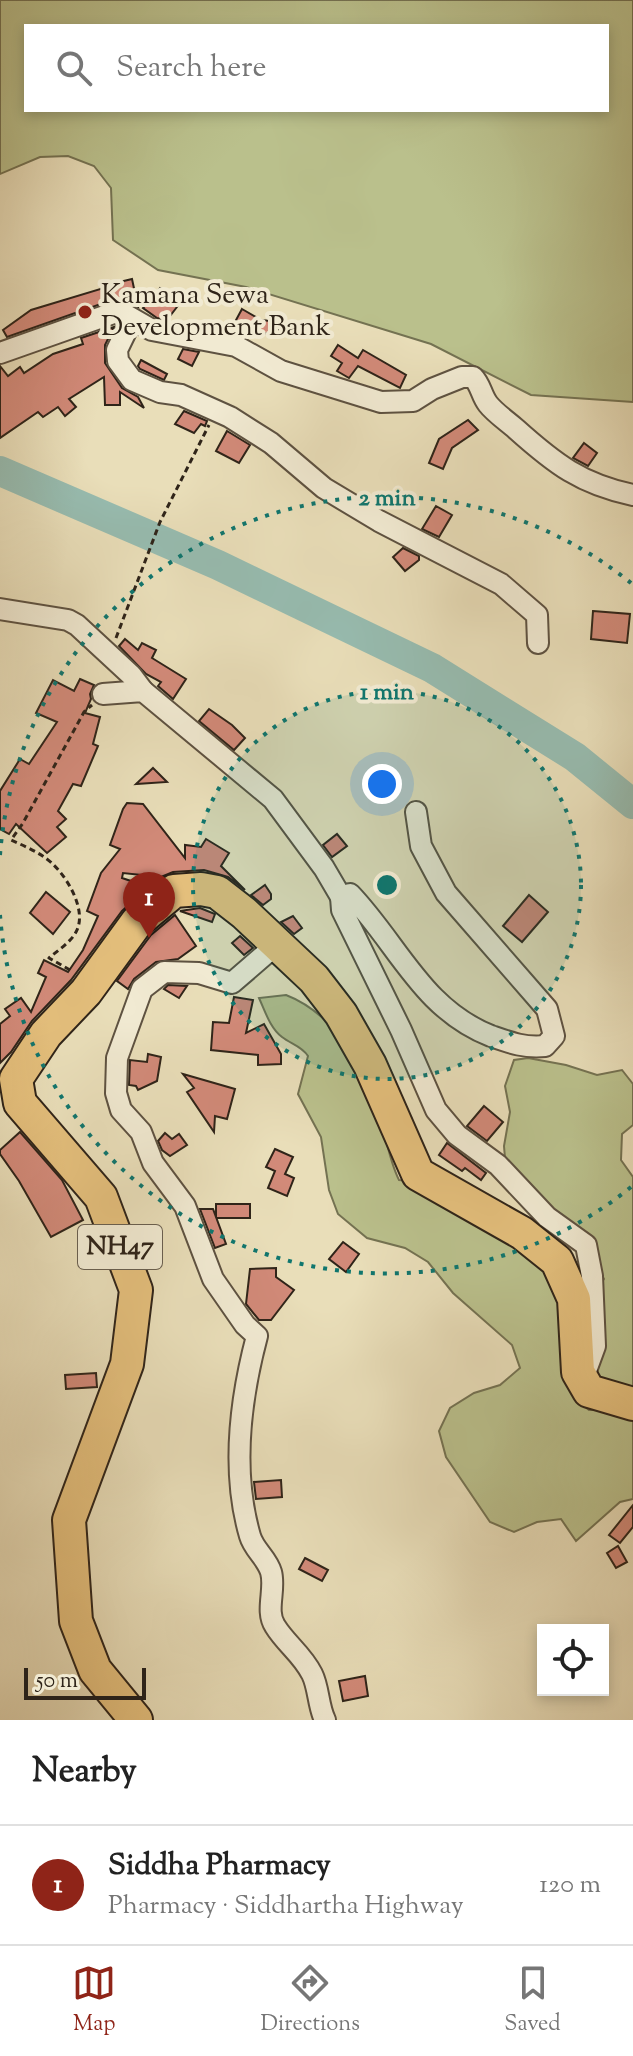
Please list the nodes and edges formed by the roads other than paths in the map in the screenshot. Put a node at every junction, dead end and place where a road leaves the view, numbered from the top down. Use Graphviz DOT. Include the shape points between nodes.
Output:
graph roads {
  1 [pos="132,319"];
  2 [pos="0,353"];
  3 [pos="633,495"];
  4 [pos="0,609"];
  5 [pos="538,643"];
  6 [pos="143,691"];
  7 [pos="103,694"];
  8 [pos="416,812"];
  9 [pos="341,897"];
  10 [pos="276,945"];
  11 [pos="583,1380"];
  12 [pos="633,1404"];
  13 [pos="136,1720"];
  14 [pos="325,1720"];
  1 -- 2 [label="street" via="119,311"];
  1 -- 3 [label="street" via="152,330 236,346 281,371 381,402 413,401 432,389 473,377 487,403 539,449 578,477"];
  1 -- 5 [label="street" via="117,350 118,361 132,380 230,417 324,488 501,584 537,615"];
  4 -- 6 [label="street" via="77,625"];
  6 -- 7 [label="street"];
  6 -- 9 [label="street" via="273,799"];
  8 -- 9 [label="street" via="421,846 446,893 547,1009 554,1036 545,1046 523,1048 476,1030 439,1005 350,894"];
  9 -- 11 [label="street" via="342,910 436,1110 547,1217 586,1245 595,1346"];
  10 -- 11 [label="highway, NH47" via="314,979 351,1029 418,1174 522,1233 557,1261 574,1299 578,1372"];
  10 -- 13 [label="highway, NH47" via="217,892 174,891 137,922 16,1079 20,1103 101,1197 136,1290 127,1364 69,1520 76,1621 95,1670"];
  10 -- 14 [label="street" via="232,983 199,973 164,972 142,989 117,1058 116,1093 153,1163 185,1206 213,1279 257,1336 241,1423 243,1505 253,1548 272,1576 272,1623 304,1658 316,1680"];
  11 -- 12 [label="highway" via="589,1391"];
}
